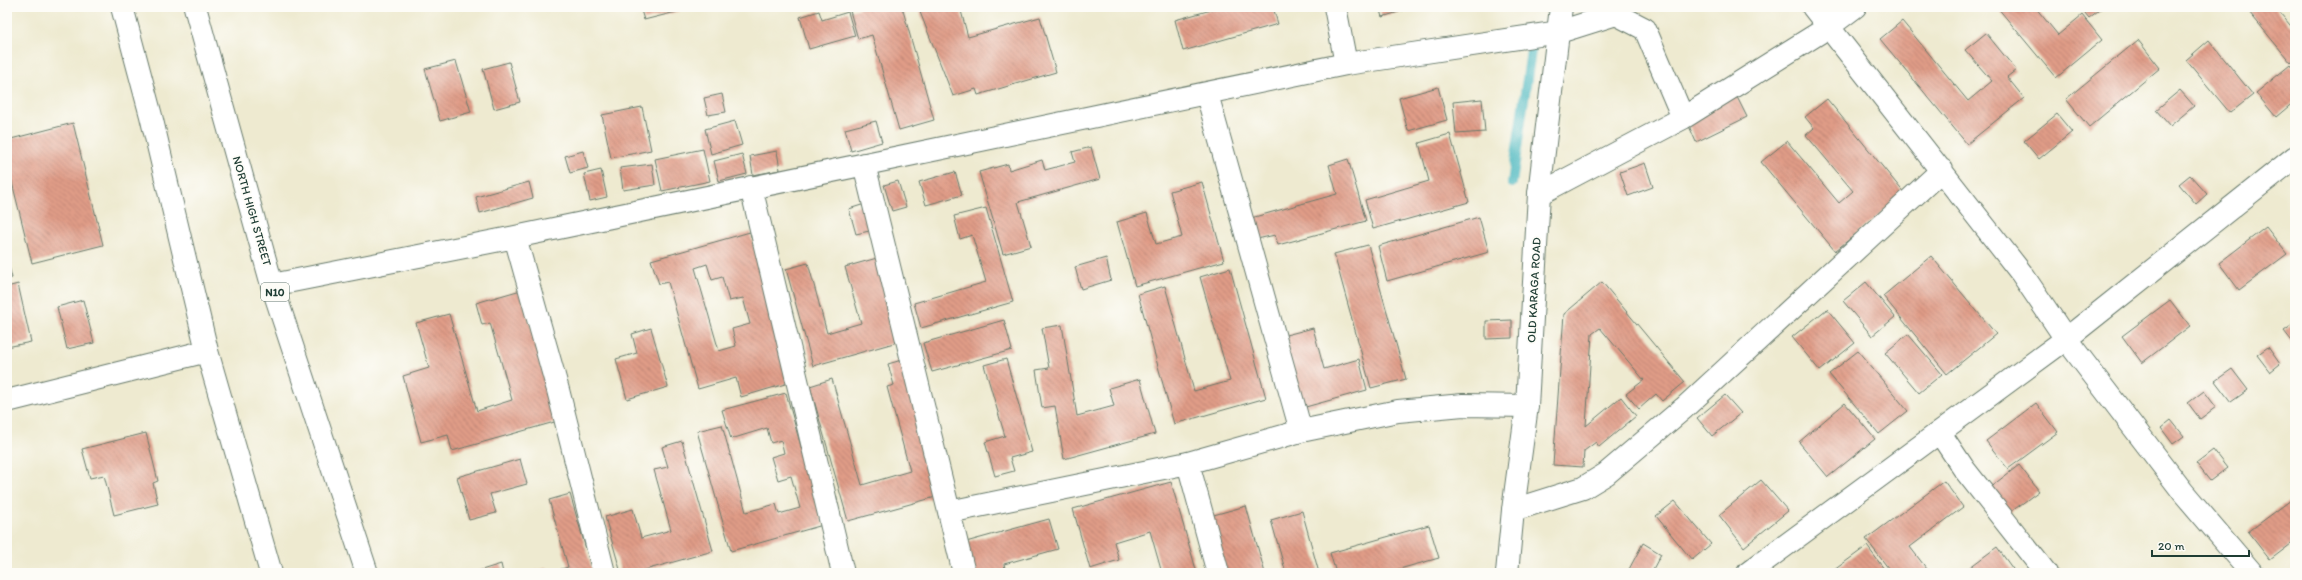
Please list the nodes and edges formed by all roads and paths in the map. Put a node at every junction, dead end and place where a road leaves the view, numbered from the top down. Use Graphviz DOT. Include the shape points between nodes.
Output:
graph roads {
  1 [pos="122,7"];
  2 [pos="195,7"];
  3 [pos="1335,7"];
  4 [pos="1561,7"];
  5 [pos="1812,7"];
  6 [pos="1855,7"];
  7 [pos="1827,28"];
  8 [pos="1559,32"];
  9 [pos="1346,64"];
  10 [pos="1207,94"];
  11 [pos="1683,118"];
  12 [pos="2295,157"];
  13 [pos="864,164"];
  14 [pos="1942,170"];
  15 [pos="751,187"];
  16 [pos="1539,194"];
  17 [pos="515,237"];
  18 [pos="272,285"];
  19 [pos="2066,340"];
  20 [pos="207,351"];
  21 [pos="7,402"];
  22 [pos="1526,406"];
  23 [pos="1301,431"];
  24 [pos="1940,433"];
  25 [pos="1188,463"];
  26 [pos="1513,510"];
  27 [pos="949,512"];
  28 [pos="1750,572"];
  29 [pos="271,573"];
  30 [pos="367,573"];
  31 [pos="604,573"];
  32 [pos="844,573"];
  33 [pos="964,573"];
  34 [pos="1218,573"];
  35 [pos="1507,573"];
  36 [pos="2046,573"];
  37 [pos="2252,573"];
  1 -- 20 [label="main road" via="151,116"];
  2 -- 18 [label="main road, NORTH HIGH STREET / N10"];
  3 -- 9 [label="main road"];
  4 -- 8 [label="main road, OLD KARAGA ROAD"];
  5 -- 7 [label="main road"];
  6 -- 7 [label="main road"];
  7 -- 11 [label="main road"];
  7 -- 14 [label="main road"];
  8 -- 9 [label="main road"];
  8 -- 11 [label="main road" via="1616,14 1645,29"];
  8 -- 16 [label="main road, OLD KARAGA ROAD"];
  9 -- 10 [label="main road"];
  10 -- 13 [label="main road"];
  10 -- 23 [label="main road"];
  11 -- 16 [label="main road"];
  12 -- 19 [label="main road"];
  13 -- 15 [label="main road"];
  13 -- 27 [label="main road"];
  14 -- 19 [label="main road" via="2022,274"];
  14 -- 26 [label="main road" via="1690,403 1606,474 1583,488"];
  15 -- 17 [label="main road"];
  15 -- 32 [label="main road"];
  16 -- 22 [label="main road, OLD KARAGA ROAD"];
  17 -- 18 [label="main road"];
  17 -- 31 [label="main road" via="558,390"];
  18 -- 30 [label="main road, NORTH HIGH STREET / N10"];
  19 -- 24 [label="main road"];
  19 -- 37 [label="main road" via="2183,492"];
  20 -- 21 [label="main road"];
  20 -- 29 [label="main road"];
  22 -- 23 [label="main road" via="1463,405 1398,411"];
  22 -- 26 [label="main road, OLD KARAGA ROAD"];
  23 -- 25 [label="main road"];
  24 -- 28 [label="main road"];
  24 -- 36 [label="main road" via="1964,469"];
  25 -- 27 [label="main road"];
  25 -- 34 [label="main road"];
  26 -- 35 [label="main road, OLD KARAGA ROAD"];
  27 -- 33 [label="main road"];
}
